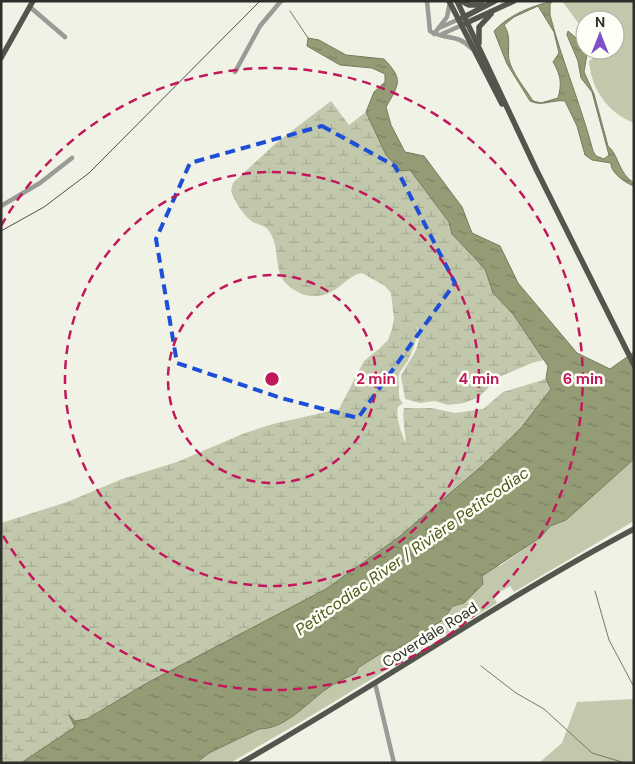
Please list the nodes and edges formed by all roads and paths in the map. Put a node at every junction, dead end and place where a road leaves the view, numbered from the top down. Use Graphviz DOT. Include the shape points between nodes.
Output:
graph roads {
  1 [pos="33,1"];
  2 [pos="281,1"];
  3 [pos="427,1"];
  4 [pos="449,1"];
  5 [pos="459,1"];
  6 [pos="514,1"];
  7 [pos="492,2"];
  8 [pos="30,8"];
  9 [pos="497,10"];
  10 [pos="464,17"];
  11 [pos="458,20"];
  12 [pos="437,28"];
  13 [pos="434,34"];
  14 [pos="441,35"];
  15 [pos="65,37"];
  16 [pos="479,45"];
  17 [pos="472,48"];
  18 [pos="1,57"];
  19 [pos="235,72"];
  20 [pos="522,139"];
  21 [pos="72,158"];
  22 [pos="1,206"];
  23 [pos="634,365"];
  24 [pos="634,529"];
  25 [pos="375,683"];
  26 [pos="241,763"];
  27 [pos="394,763"];
  1 -- 8 [label="main road"];
  2 -- 19 [label="street" via="260,26"];
  3 -- 13 [label="street" via="428,26"];
  4 -- 11 [label="main road"];
  4 -- 12 [label="street" via="447,16"];
  5 -- 7 [label="main road" via="476,6"];
  5 -- 10 [label="main road"];
  6 -- 9 [label="main road"];
  7 -- 10 [label="main road"];
  8 -- 15 [label="street"];
  8 -- 18 [label="main road"];
  9 -- 10 [label="main road"];
  9 -- 16 [label="main road" via="480,27"];
  10 -- 11 [label="main road"];
  10 -- 16 [label="main road"];
  11 -- 12 [label="street"];
  11 -- 14 [label="street"];
  11 -- 17 [label="main road"];
  12 -- 13 [label="street"];
  13 -- 14 [label="street"];
  14 -- 17 [label="street" via="460,39"];
  16 -- 20 [label="main road"];
  17 -- 20 [label="main road"];
  20 -- 23 [label="main road"];
  21 -- 22 [label="street" via="40,183"];
  24 -- 25 [label="main road, Coverdale Road" via="528,589"];
  25 -- 26 [label="main road, Coverdale Road"];
  25 -- 27 [label="street"];
}
